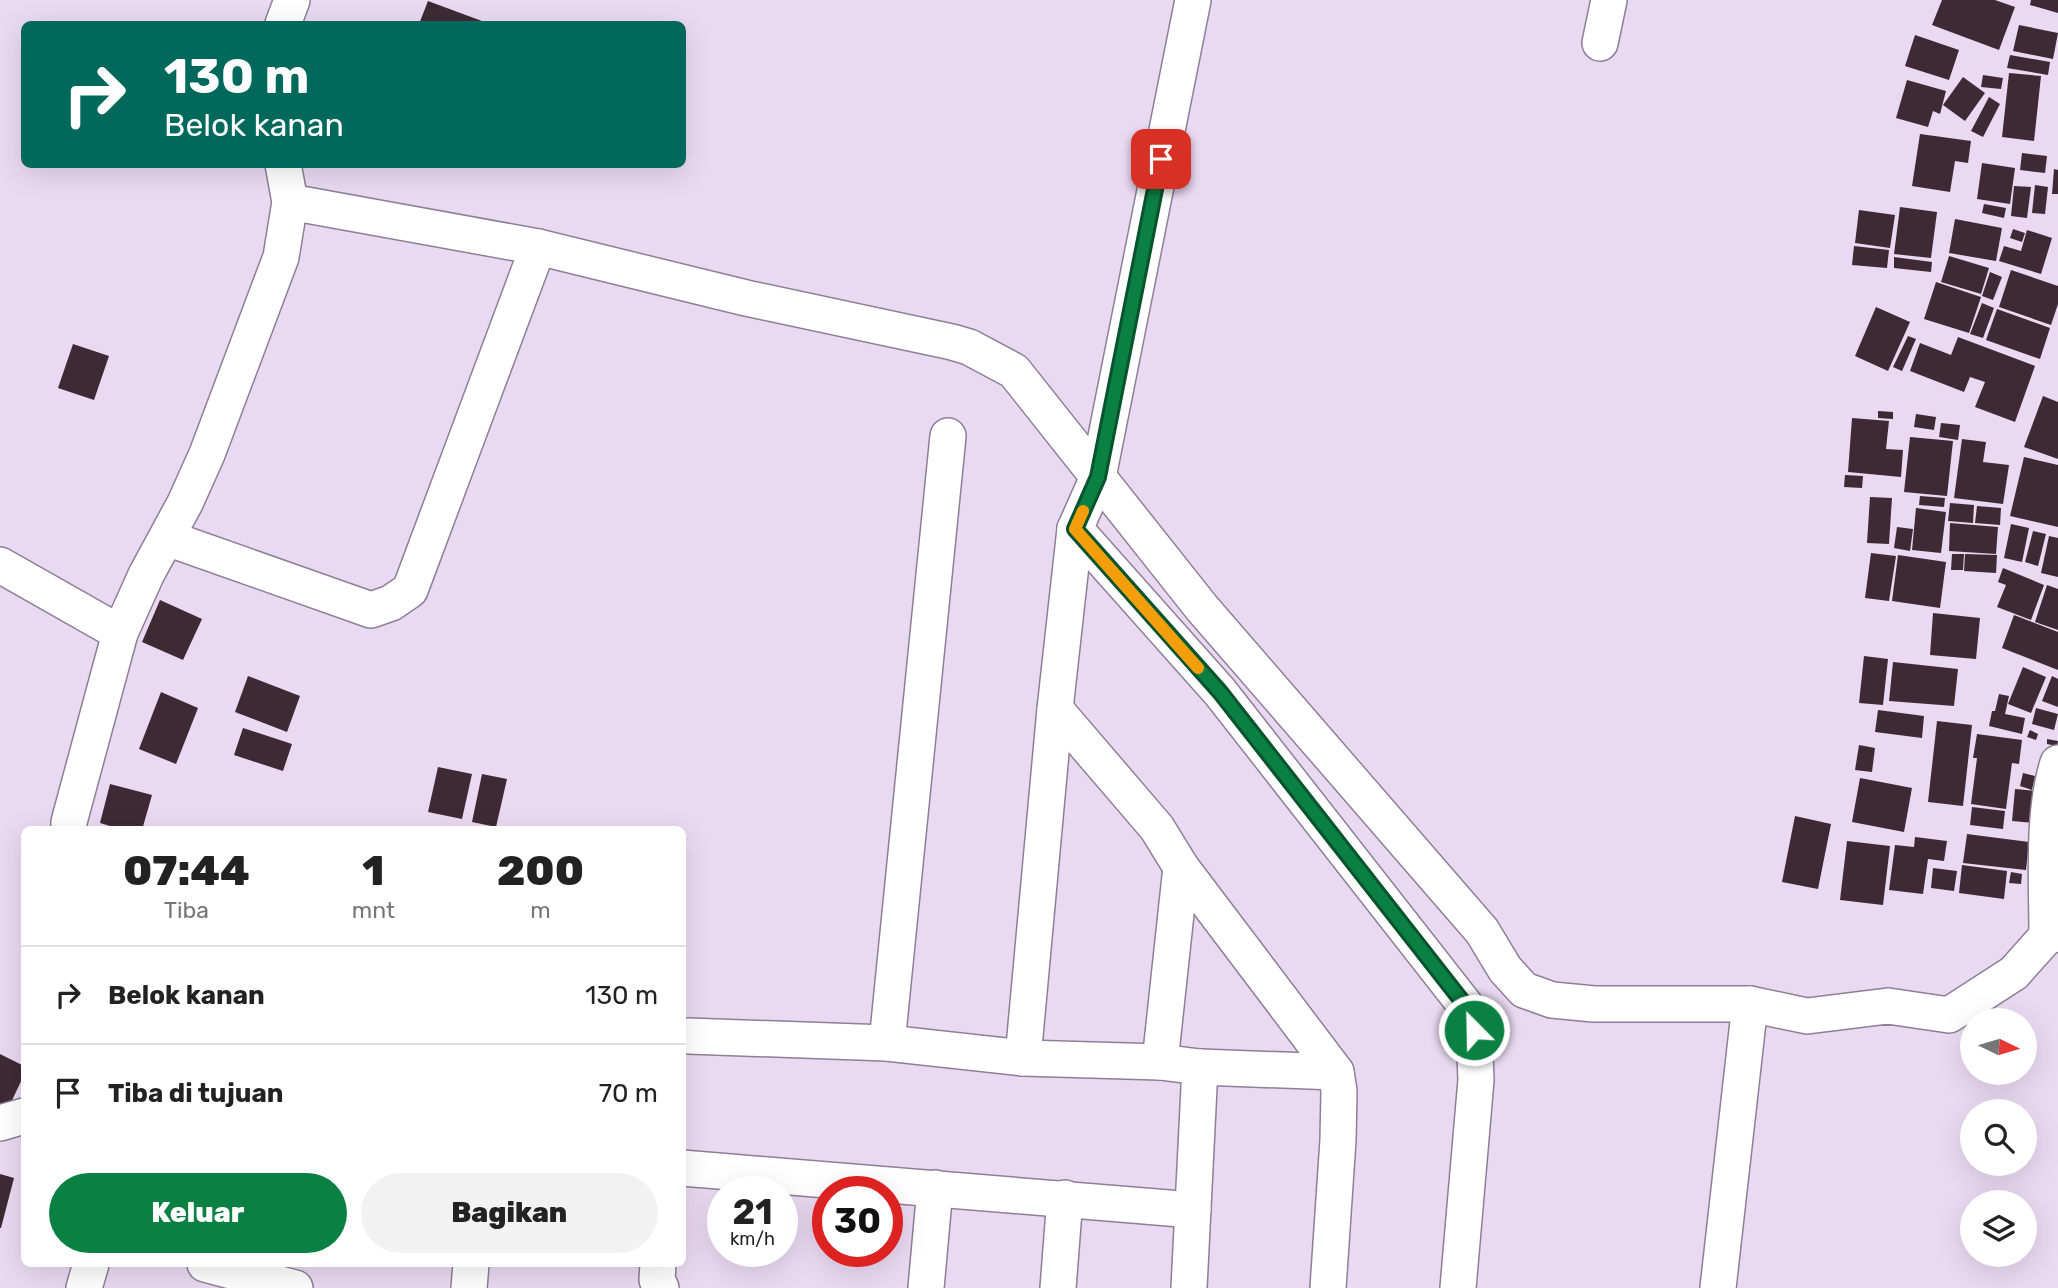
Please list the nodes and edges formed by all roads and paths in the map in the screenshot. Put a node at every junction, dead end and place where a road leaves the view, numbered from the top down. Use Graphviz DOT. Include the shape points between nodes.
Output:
graph roads {
  1 [pos="292,0"];
  2 [pos="1193,0"];
  3 [pos="1609,0"];
  4 [pos="284,21"];
  5 [pos="1600,43"];
  6 [pos="285,168"];
  7 [pos="290,202"];
  8 [pos="538,247"];
  9 [pos="948,436"];
  10 [pos="1098,477"];
  11 [pos="1075,529"];
  12 [pos="167,538"];
  13 [pos="0,565"];
  14 [pos="120,633"];
  15 [pos="1055,709"];
  16 [pos="2058,763"];
  17 [pos="79,826"];
  18 [pos="1181,867"];
  19 [pos="2053,935"];
  20 [pos="1750,1004"];
  21 [pos="688,1037"];
  22 [pos="887,1043"];
  23 [pos="1023,1058"];
  24 [pos="1160,1062"];
  25 [pos="1200,1067"];
  26 [pos="1336,1072"];
  27 [pos="21,1117"];
  28 [pos="0,1123"];
  29 [pos="686,1168"];
  30 [pos="935,1188"];
  31 [pos="1065,1198"];
  32 [pos="1193,1210"];
  33 [pos="90,1267"];
  34 [pos="216,1267"];
  35 [pos="471,1267"];
  36 [pos="658,1267"];
  37 [pos="84,1288"];
  38 [pos="295,1288"];
  39 [pos="469,1288"];
  40 [pos="661,1288"];
  41 [pos="926,1288"];
  42 [pos="1058,1288"];
  43 [pos="1189,1288"];
  44 [pos="1328,1288"];
  45 [pos="1458,1288"];
  46 [pos="1718,1288"];
  1 -- 4 [label="street"];
  2 -- 10 [label="street"];
  3 -- 5 [label="street"];
  6 -- 7 [label="street"];
  7 -- 8 [label="street"];
  7 -- 12 [label="street" via="277,269 207,454"];
  8 -- 10 [label="street" via="969,347 1014,371"];
  8 -- 12 [label="street" via="410,590 371,610"];
  9 -- 22 [label="street"];
  10 -- 11 [label="street"];
  10 -- 20 [label="street" via="1202,608 1482,931 1524,990 1552,1000 1594,1004"];
  11 -- 15 [label="street"];
  11 -- 45 [label="street" via="1220,692 1469,1010 1476,1080"];
  12 -- 14 [label="street"];
  13 -- 14 [label="street"];
  14 -- 17 [label="street"];
  15 -- 18 [label="street" via="1157,828"];
  15 -- 23 [label="street"];
  16 -- 19 [label="street" via="2048,841"];
  18 -- 24 [label="street"];
  18 -- 26 [label="street"];
  19 -- 20 [label="street" via="2014,973 1949,1015 1888,1006 1807,1016"];
  20 -- 46 [label="street"];
  21 -- 22 [label="street"];
  22 -- 23 [label="street"];
  23 -- 24 [label="street"];
  24 -- 25 [label="street"];
  25 -- 26 [label="street"];
  25 -- 32 [label="street"];
  26 -- 44 [label="street" via="1338,1140"];
  27 -- 28 [label="street"];
  29 -- 30 [label="street"];
  30 -- 31 [label="street"];
  30 -- 41 [label="street"];
  31 -- 32 [label="street"];
  31 -- 42 [label="street"];
  32 -- 43 [label="street"];
  33 -- 37 [label="street"];
  34 -- 38 [label="street"];
  35 -- 39 [label="street"];
  36 -- 40 [label="street"];
}
